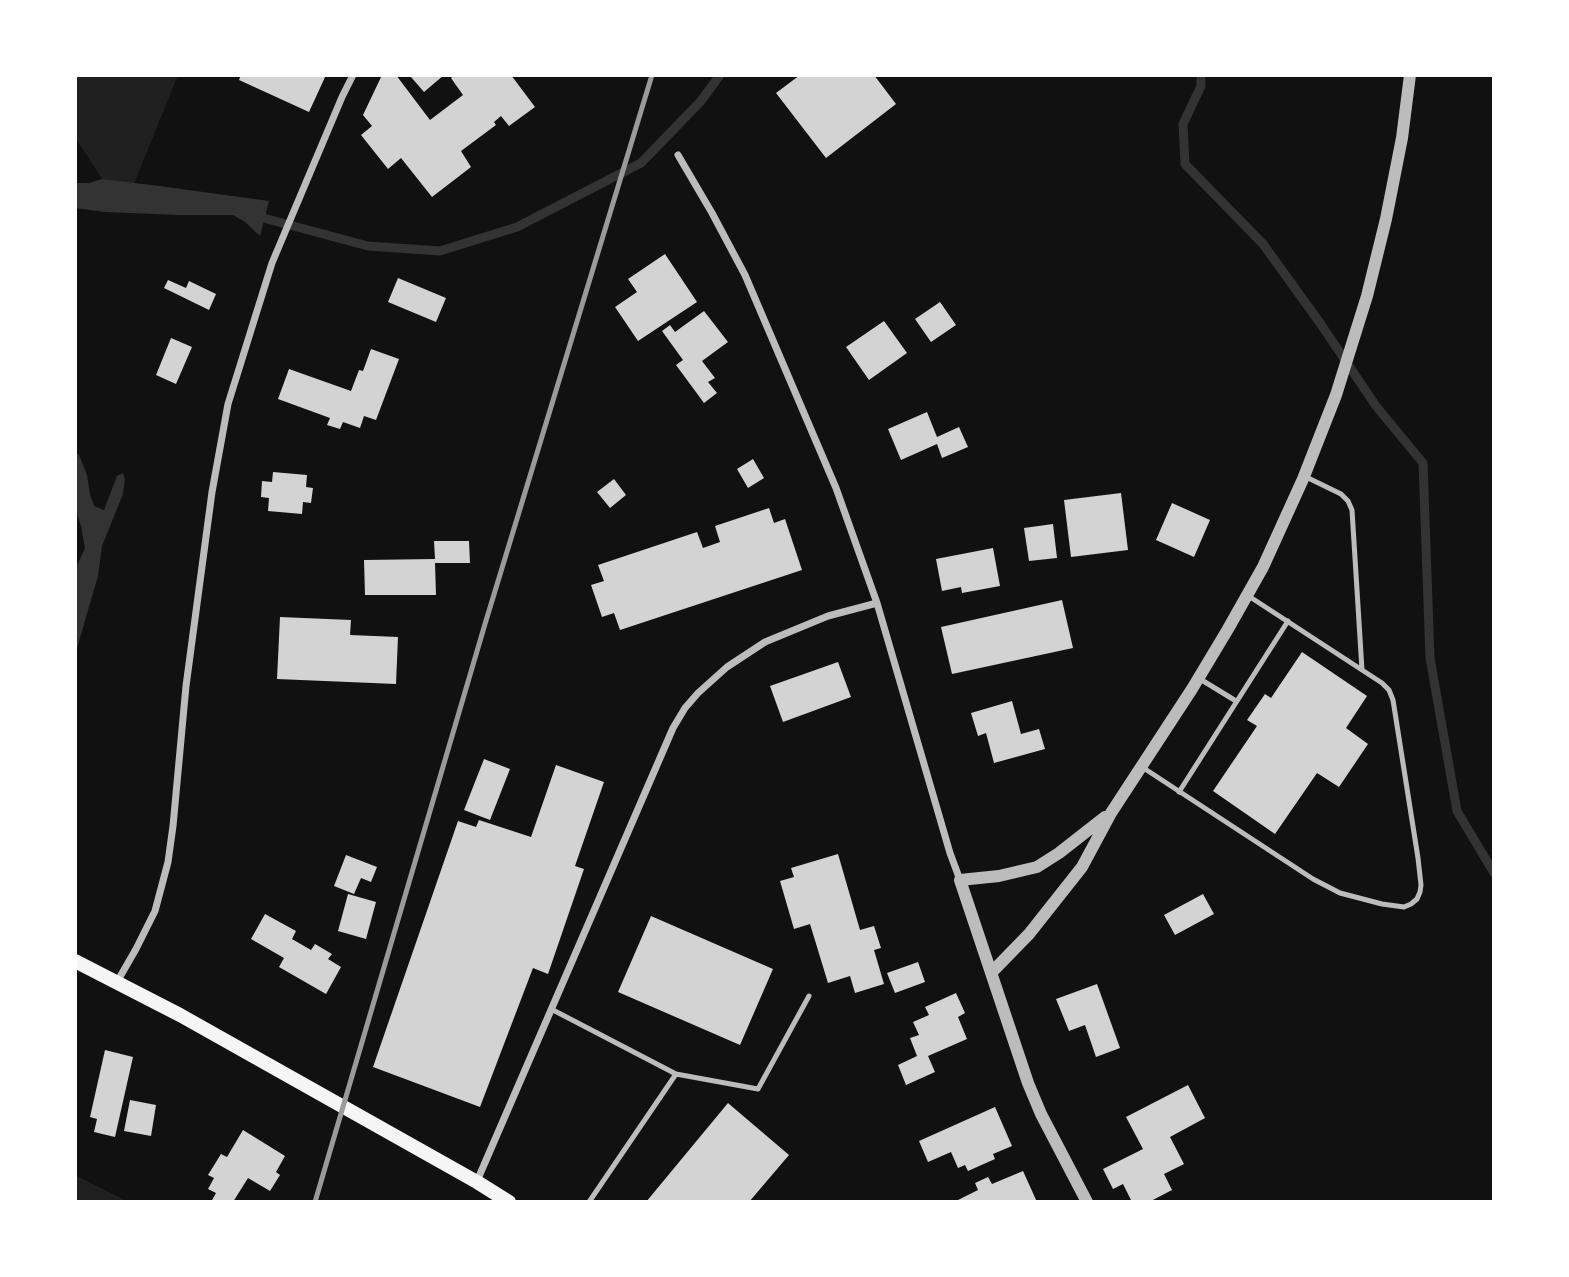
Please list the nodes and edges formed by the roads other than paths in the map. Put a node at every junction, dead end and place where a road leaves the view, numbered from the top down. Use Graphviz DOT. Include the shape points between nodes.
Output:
graph roads {
  1 [pos="353,75"];
  2 [pos="1410,75"];
  3 [pos="678,155"];
  4 [pos="1304,476"];
  5 [pos="1247,595"];
  6 [pos="877,603"];
  7 [pos="1287,621"];
  8 [pos="1362,670"];
  9 [pos="1199,678"];
  10 [pos="1236,701"];
  11 [pos="1142,767"];
  12 [pos="1179,792"];
  13 [pos="1111,813"];
  14 [pos="960,880"];
  15 [pos="75,961"];
  16 [pos="991,973"];
  17 [pos="117,983"];
  18 [pos="809,996"];
  19 [pos="551,1009"];
  20 [pos="676,1074"];
  21 [pos="477,1182"];
  22 [pos="509,1202"];
  23 [pos="589,1202"];
  24 [pos="1087,1202"];
  1 -- 17 [label="street" via="272,263 236,373 212,492 168,862 155,911"];
  2 -- 4 [label="street" via="1402,138 1367,296"];
  3 -- 6 [label="street" via="746,275 836,488"];
  4 -- 5 [label="street"];
  4 -- 8 [label="lane" via="1341,495 1352,510"];
  5 -- 7 [label="lane"];
  5 -- 9 [label="street"];
  6 -- 14 [label="street"];
  6 -- 19 [label="street" via="828,616 765,642 712,679 685,708"];
  7 -- 8 [label="lane"];
  7 -- 10 [label="lane"];
  8 -- 12 [label="lane" via="1382,683 1393,700 1421,885 1411,904 1382,904 1340,893"];
  9 -- 10 [label="lane"];
  9 -- 11 [label="street"];
  10 -- 12 [label="lane"];
  11 -- 12 [label="lane"];
  11 -- 13 [label="street"];
  13 -- 14 [label="street" via="1037,867"];
  13 -- 16 [label="street" via="1082,867"];
  14 -- 16 [label="street"];
  15 -- 17 [label="main road"];
  16 -- 24 [label="street" via="1041,1114"];
  17 -- 21 [label="main road"];
  18 -- 20 [label="lane" via="758,1089"];
  19 -- 20 [label="lane"];
  19 -- 21 [label="street"];
  20 -- 23 [label="lane"];
  21 -- 22 [label="main road"];
}
